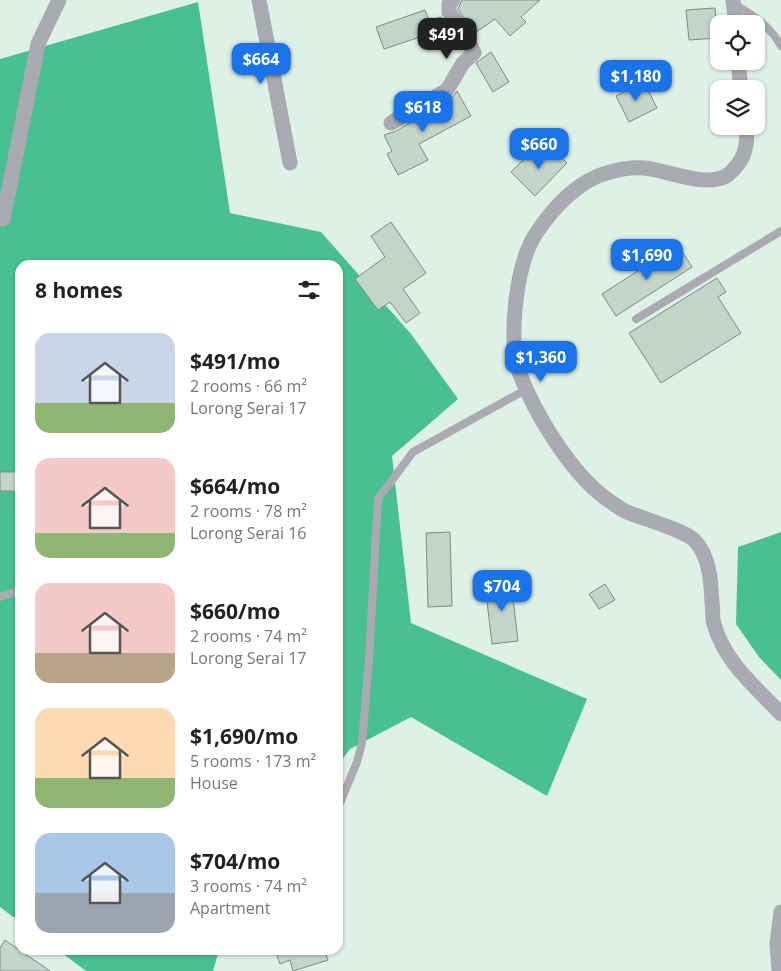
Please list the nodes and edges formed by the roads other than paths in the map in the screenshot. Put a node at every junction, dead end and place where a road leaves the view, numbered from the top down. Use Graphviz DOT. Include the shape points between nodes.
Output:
graph roads {
  1 [pos="59,0"];
  2 [pos="259,0"];
  3 [pos="453,0"];
  4 [pos="734,2"];
  5 [pos="735,15"];
  6 [pos="781,46"];
  7 [pos="391,123"];
  8 [pos="745,135"];
  9 [pos="290,163"];
  10 [pos="3,219"];
  11 [pos="781,231"];
  12 [pos="636,319"];
  13 [pos="527,389"];
  14 [pos="15,592"];
  15 [pos="0,597"];
  16 [pos="781,714"];
  17 [pos="343,796"];
  18 [pos="781,912"];
  19 [pos="779,971"];
  1 -- 10 [label="street" via="38,44"];
  2 -- 9 [label="street"];
  3 -- 7 [label="street" via="449,4 449,12 464,30 474,53 463,63 447,90"];
  4 -- 5 [label="street"];
  4 -- 6 [label="lane" via="774,33"];
  8 -- 13 [label="street" via="742,159 727,176 705,179 643,168 611,171 595,176 566,196 532,242 522,266 515,299 519,370"];
  11 -- 12 [label="lane"];
  13 -- 16 [label="street" via="545,426 580,474 605,498 624,511 693,539 704,553 710,576 713,622 723,649 751,686"];
  13 -- 17 [label="lane" via="413,452 378,499 362,743"];
  14 -- 15 [label="lane"];
  18 -- 19 [label="street" via="777,944"];
}
